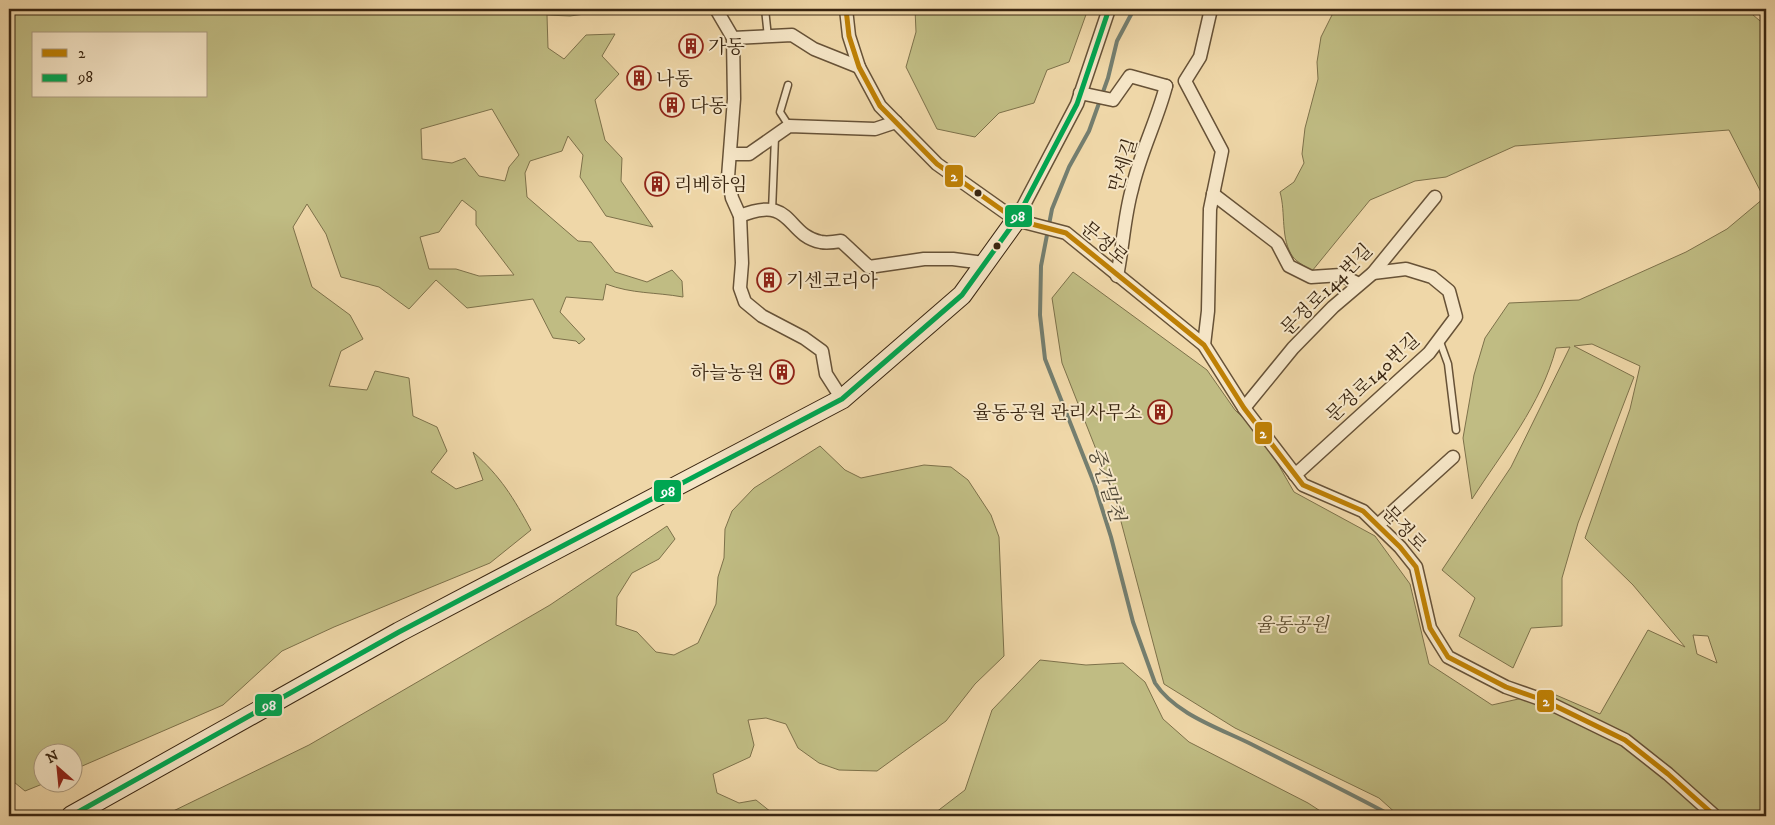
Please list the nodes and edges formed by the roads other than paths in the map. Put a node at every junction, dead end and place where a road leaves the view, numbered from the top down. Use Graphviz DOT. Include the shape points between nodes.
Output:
graph roads {
  1 [pos="716,9"];
  2 [pos="765,9"];
  3 [pos="846,9"];
  4 [pos="1109,9"];
  5 [pos="1211,9"];
  6 [pos="733,38"];
  7 [pos="768,38"];
  8 [pos="859,67"];
  9 [pos="1185,81"];
  10 [pos="788,85"];
  11 [pos="1166,86"];
  12 [pos="1086,95"];
  13 [pos="896,122"];
  14 [pos="789,126"];
  15 [pos="775,135"];
  16 [pos="731,154"];
  17 [pos="1213,194"];
  18 [pos="1435,197"];
  19 [pos="772,211"];
  20 [pos="740,216"];
  21 [pos="1016,220"];
  22 [pos="984,264"];
  23 [pos="1372,273"];
  24 [pos="1117,276"];
  25 [pos="1360,284"];
  26 [pos="1439,339"];
  27 [pos="1204,346"];
  28 [pos="842,398"];
  29 [pos="1244,408"];
  30 [pos="1456,430"];
  31 [pos="1452,457"];
  32 [pos="1295,475"];
  33 [pos="1379,524"];
  34 [pos="71,816"];
  35 [pos="1715,816"];
  1 -- 6 [label="street"];
  2 -- 7 [label="lane"];
  3 -- 8 [label="street" via="849,36"];
  4 -- 12 [label="street"];
  5 -- 9 [label="street" via="1200,57"];
  6 -- 7 [label="street"];
  6 -- 16 [label="street"];
  7 -- 8 [label="street" via="792,36 814,49"];
  8 -- 13 [label="street" via="880,106"];
  9 -- 11 [label="street"];
  9 -- 17 [label="street" via="1222,151"];
  10 -- 14 [label="lane" via="780,112"];
  11 -- 12 [label="street" via="1130,76 1113,100"];
  11 -- 24 [label="street, 만세길" via="1158,118 1131,190"];
  12 -- 21 [label="street" via="1077,104"];
  13 -- 14 [label="street" via="876,129"];
  13 -- 21 [label="street" via="938,164"];
  14 -- 15 [label="street"];
  15 -- 16 [label="street" via="749,154"];
  15 -- 19 [label="lane"];
  16 -- 20 [label="street" via="728,177"];
  17 -- 25 [label="street" via="1277,243 1289,266 1311,277 1341,275"];
  17 -- 27 [label="street"];
  18 -- 23 [label="street, 문정로144번길"];
  19 -- 20 [label="street" via="758,209"];
  19 -- 22 [label="street" via="781,212 808,237 822,242 841,241 869,267 924,259"];
  20 -- 28 [label="street" via="740,288 745,302 762,316 822,351 826,374"];
  21 -- 22 [label="street"];
  21 -- 24 [label="street, 문정로" via="1061,231"];
  22 -- 28 [label="street" via="962,294"];
  23 -- 25 [label="street, 문정로144번길"];
  23 -- 26 [label="street, 문정로140번길" via="1406,269 1432,277 1449,291 1456,317"];
  24 -- 27 [label="street, 문정로"];
  25 -- 29 [label="street, 문정로144번길" via="1293,348"];
  26 -- 30 [label="lane" via="1448,364"];
  26 -- 32 [label="street, 문정로140번길" via="1429,353"];
  27 -- 29 [label="street, 문정로"];
  28 -- 34 [label="street" via="399,632"];
  29 -- 32 [label="street, 문정로"];
  31 -- 33 [label="street"];
  32 -- 33 [label="street, 문정로" via="1303,485 1362,511"];
  33 -- 35 [label="street, 문정로" via="1416,567 1430,628 1448,657 1506,687 1542,700 1625,740"];
}
